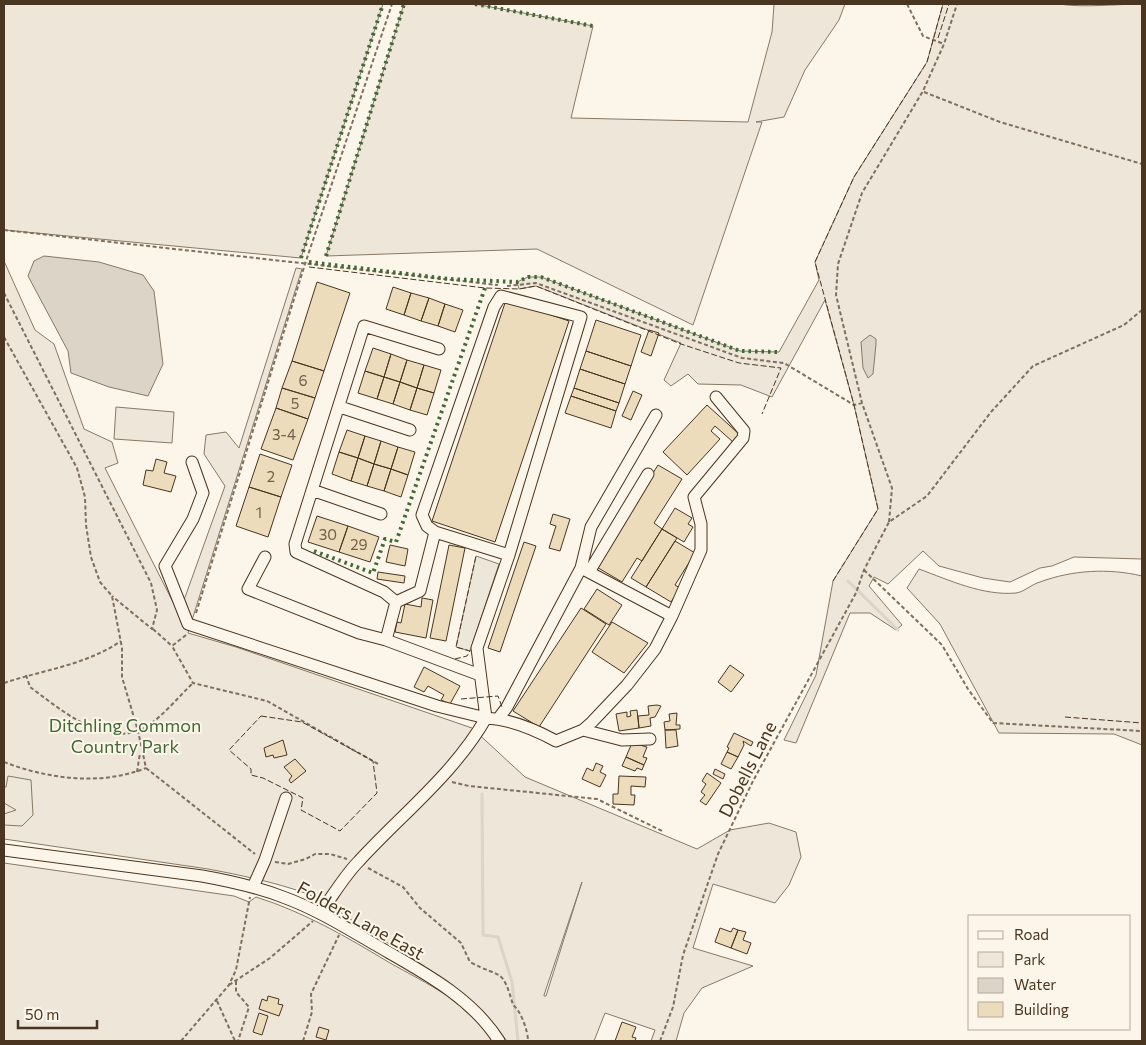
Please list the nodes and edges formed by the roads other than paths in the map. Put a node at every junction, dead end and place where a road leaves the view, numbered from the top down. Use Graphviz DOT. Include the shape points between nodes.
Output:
graph roads {
  1 [pos="438,349"];
  2 [pos="716,397"];
  3 [pos="340,407"];
  4 [pos="656,415"];
  5 [pos="410,430"];
  6 [pos="192,462"];
  7 [pos="648,474"];
  8 [pos="312,490"];
  9 [pos="381,514"];
  10 [pos="435,532"];
  11 [pos="509,555"];
  12 [pos="265,557"];
  13 [pos="585,570"];
  14 [pos="396,602"];
  15 [pos="672,616"];
  16 [pos="386,640"];
  17 [pos="480,675"];
  18 [pos="486,718"];
  19 [pos="498,719"];
  20 [pos="582,730"];
  21 [pos="650,739"];
  22 [pos="286,798"];
  23 [pos="4,850"];
  24 [pos="253,887"];
  25 [pos="320,913"];
  26 [pos="499,1041"];
  1 -- 3 [label="street" via="364,326"];
  2 -- 15 [label="street" via="744,431 743,438 694,497 701,524 701,550"];
  3 -- 5 [label="street"];
  3 -- 8 [label="street"];
  4 -- 13 [label="street" via="591,528"];
  6 -- 18 [label="street" via="203,493 193,519 165,566 188,624 437,706"];
  7 -- 13 [label="street"];
  8 -- 9 [label="street"];
  8 -- 14 [label="street" via="295,544 296,552 384,592"];
  10 -- 11 [label="street"];
  10 -- 11 [label="street" via="427,526 422,515 494,307 502,296 581,317"];
  10 -- 14 [label="street" via="420,590"];
  11 -- 17 [label="street" via="477,648"];
  12 -- 16 [label="street" via="248,589 359,634"];
  13 -- 15 [label="street"];
  13 -- 19 [label="street"];
  14 -- 16 [label="street"];
  15 -- 20 [label="street" via="655,649 627,684"];
  16 -- 17 [label="street"];
  17 -- 18 [label="street"];
  18 -- 19 [label="street"];
  18 -- 25 [label="street" via="475,738 440,780 358,862"];
  19 -- 20 [label="street" via="535,730 556,741"];
  20 -- 21 [label="street" via="622,740"];
  22 -- 24 [label="street"];
  23 -- 24 [label="street, Folders Lane East" via="202,876"];
  24 -- 25 [label="street, Folders Lane East"];
  25 -- 26 [label="street, Folders Lane East" via="456,996 480,1016"];
}
